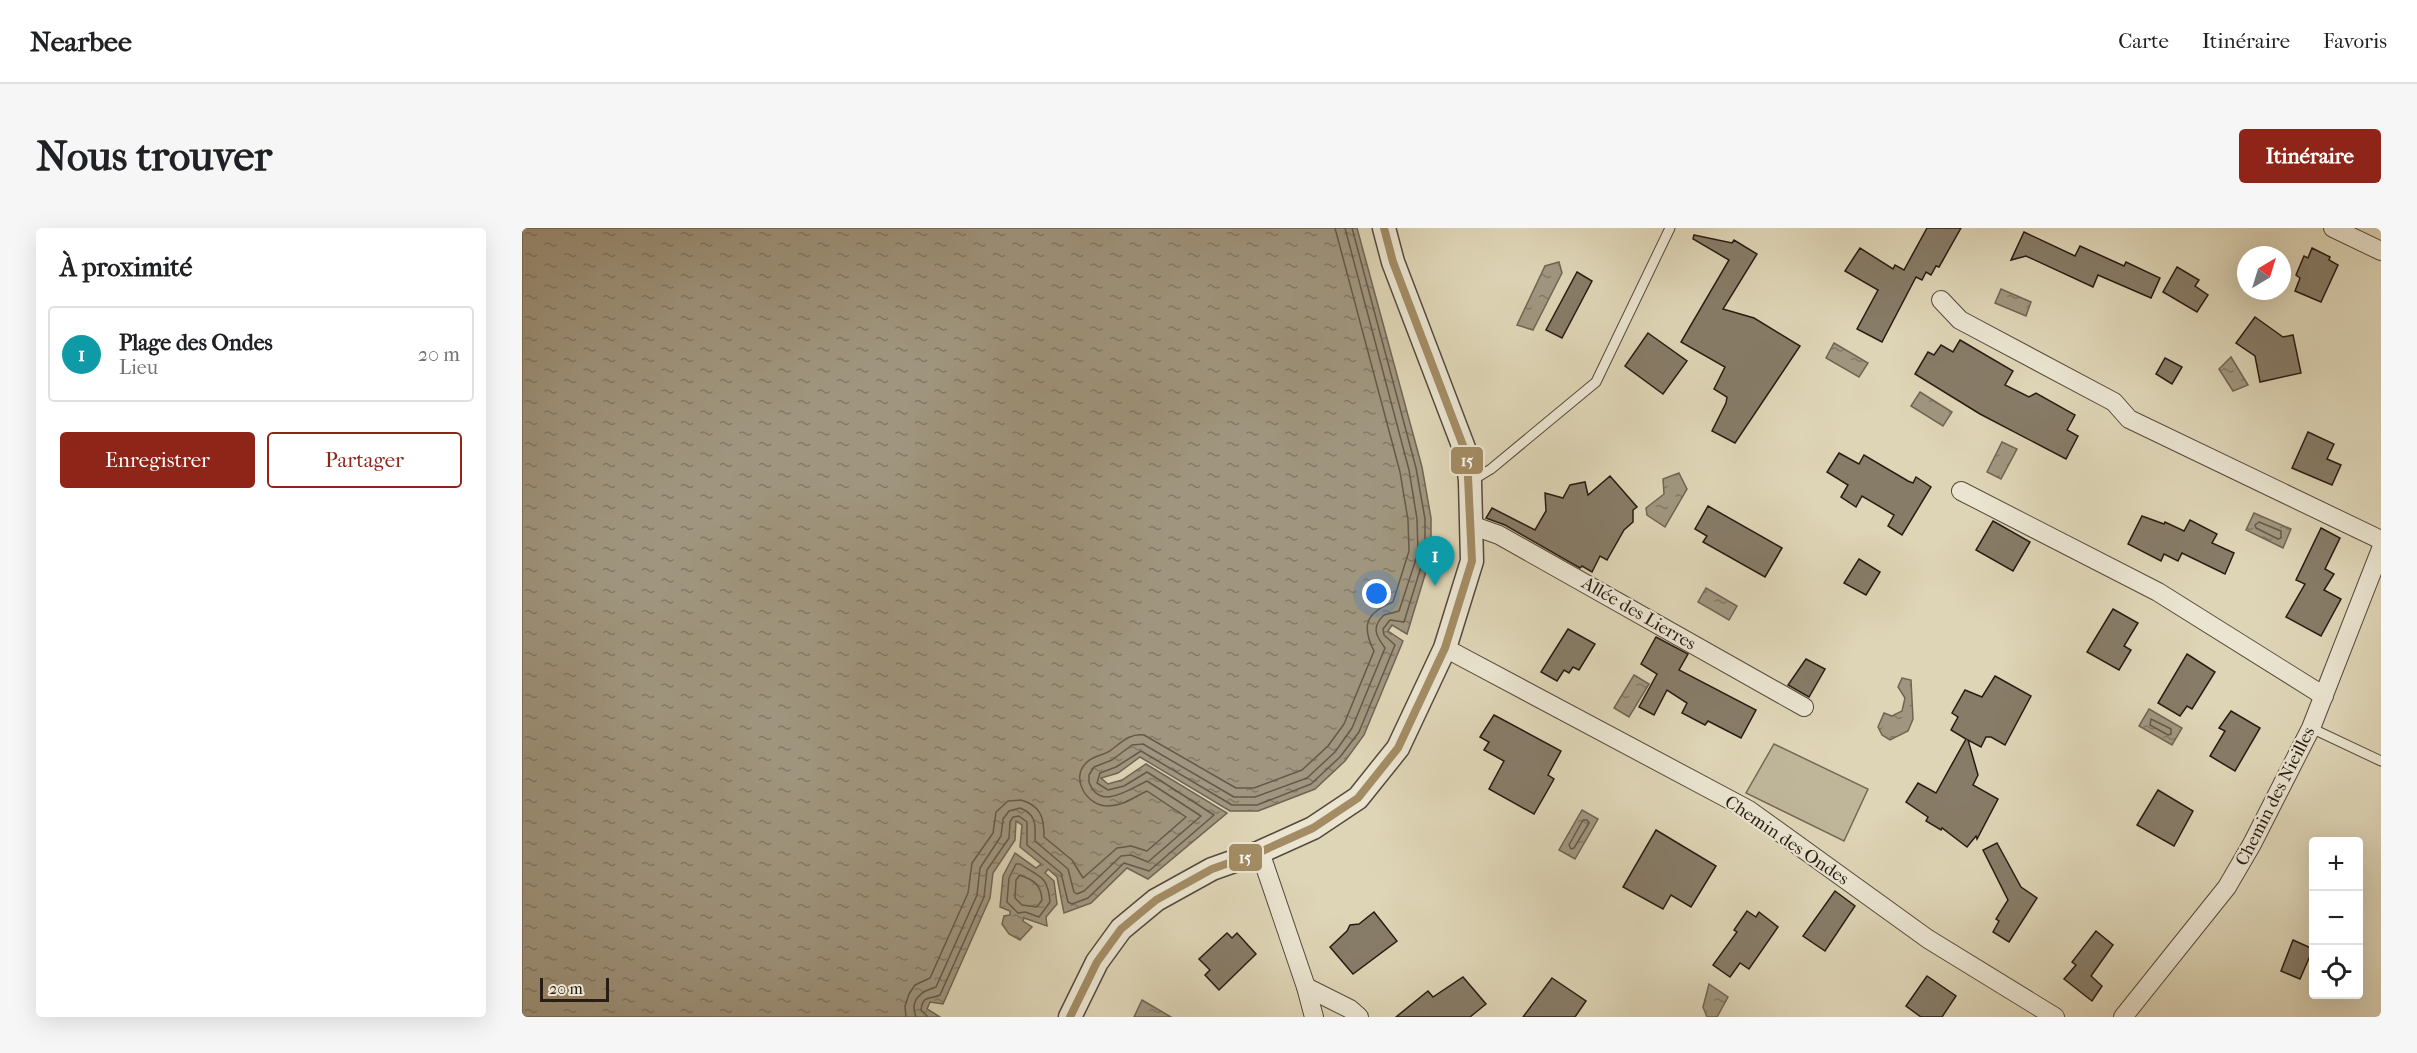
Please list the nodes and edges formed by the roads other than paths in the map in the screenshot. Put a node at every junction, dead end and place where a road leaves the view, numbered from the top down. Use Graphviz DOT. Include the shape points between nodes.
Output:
graph roads {
  1 [pos="1384,228"];
  2 [pos="1670,228"];
  3 [pos="2333,228"];
  4 [pos="2381,251"];
  5 [pos="1941,300"];
  6 [pos="1470,481"];
  7 [pos="1961,491"];
  8 [pos="1471,525"];
  9 [pos="2381,540"];
  10 [pos="2381,549"];
  11 [pos="1445,648"];
  12 [pos="2324,696"];
  13 [pos="1804,707"];
  14 [pos="2310,728"];
  15 [pos="2381,761"];
  16 [pos="1260,852"];
  17 [pos="1306,987"];
  18 [pos="1070,1017"];
  19 [pos="1314,1017"];
  20 [pos="1359,1017"];
  21 [pos="2055,1017"];
  22 [pos="2123,1017"];
  1 -- 6 [label="street" via="1393,262 1453,414 1467,456"];
  2 -- 6 [label="lane" via="1596,382 1491,469"];
  3 -- 4 [label="street"];
  5 -- 9 [label="street" via="1960,320 2114,402 2129,419"];
  6 -- 8 [label="street"];
  7 -- 12 [label="street" via="2158,592"];
  8 -- 11 [label="street" via="1472,561"];
  8 -- 13 [label="street, Allée des Lierres" via="1499,535"];
  10 -- 12 [label="street, Chemin des Nieilles"];
  11 -- 16 [label="street" via="1398,748 1358,798 1313,828"];
  11 -- 21 [label="street, Chemin des Ondes" via="1749,810 1928,939"];
  12 -- 14 [label="street, Chemin des Nieilles"];
  14 -- 15 [label="lane"];
  14 -- 22 [label="street, Chemin des Nieilles" via="2227,887"];
  16 -- 17 [label="street"];
  16 -- 18 [label="street" via="1212,869 1156,900 1121,929 1097,962"];
  17 -- 19 [label="street"];
  17 -- 20 [label="street"];
}
